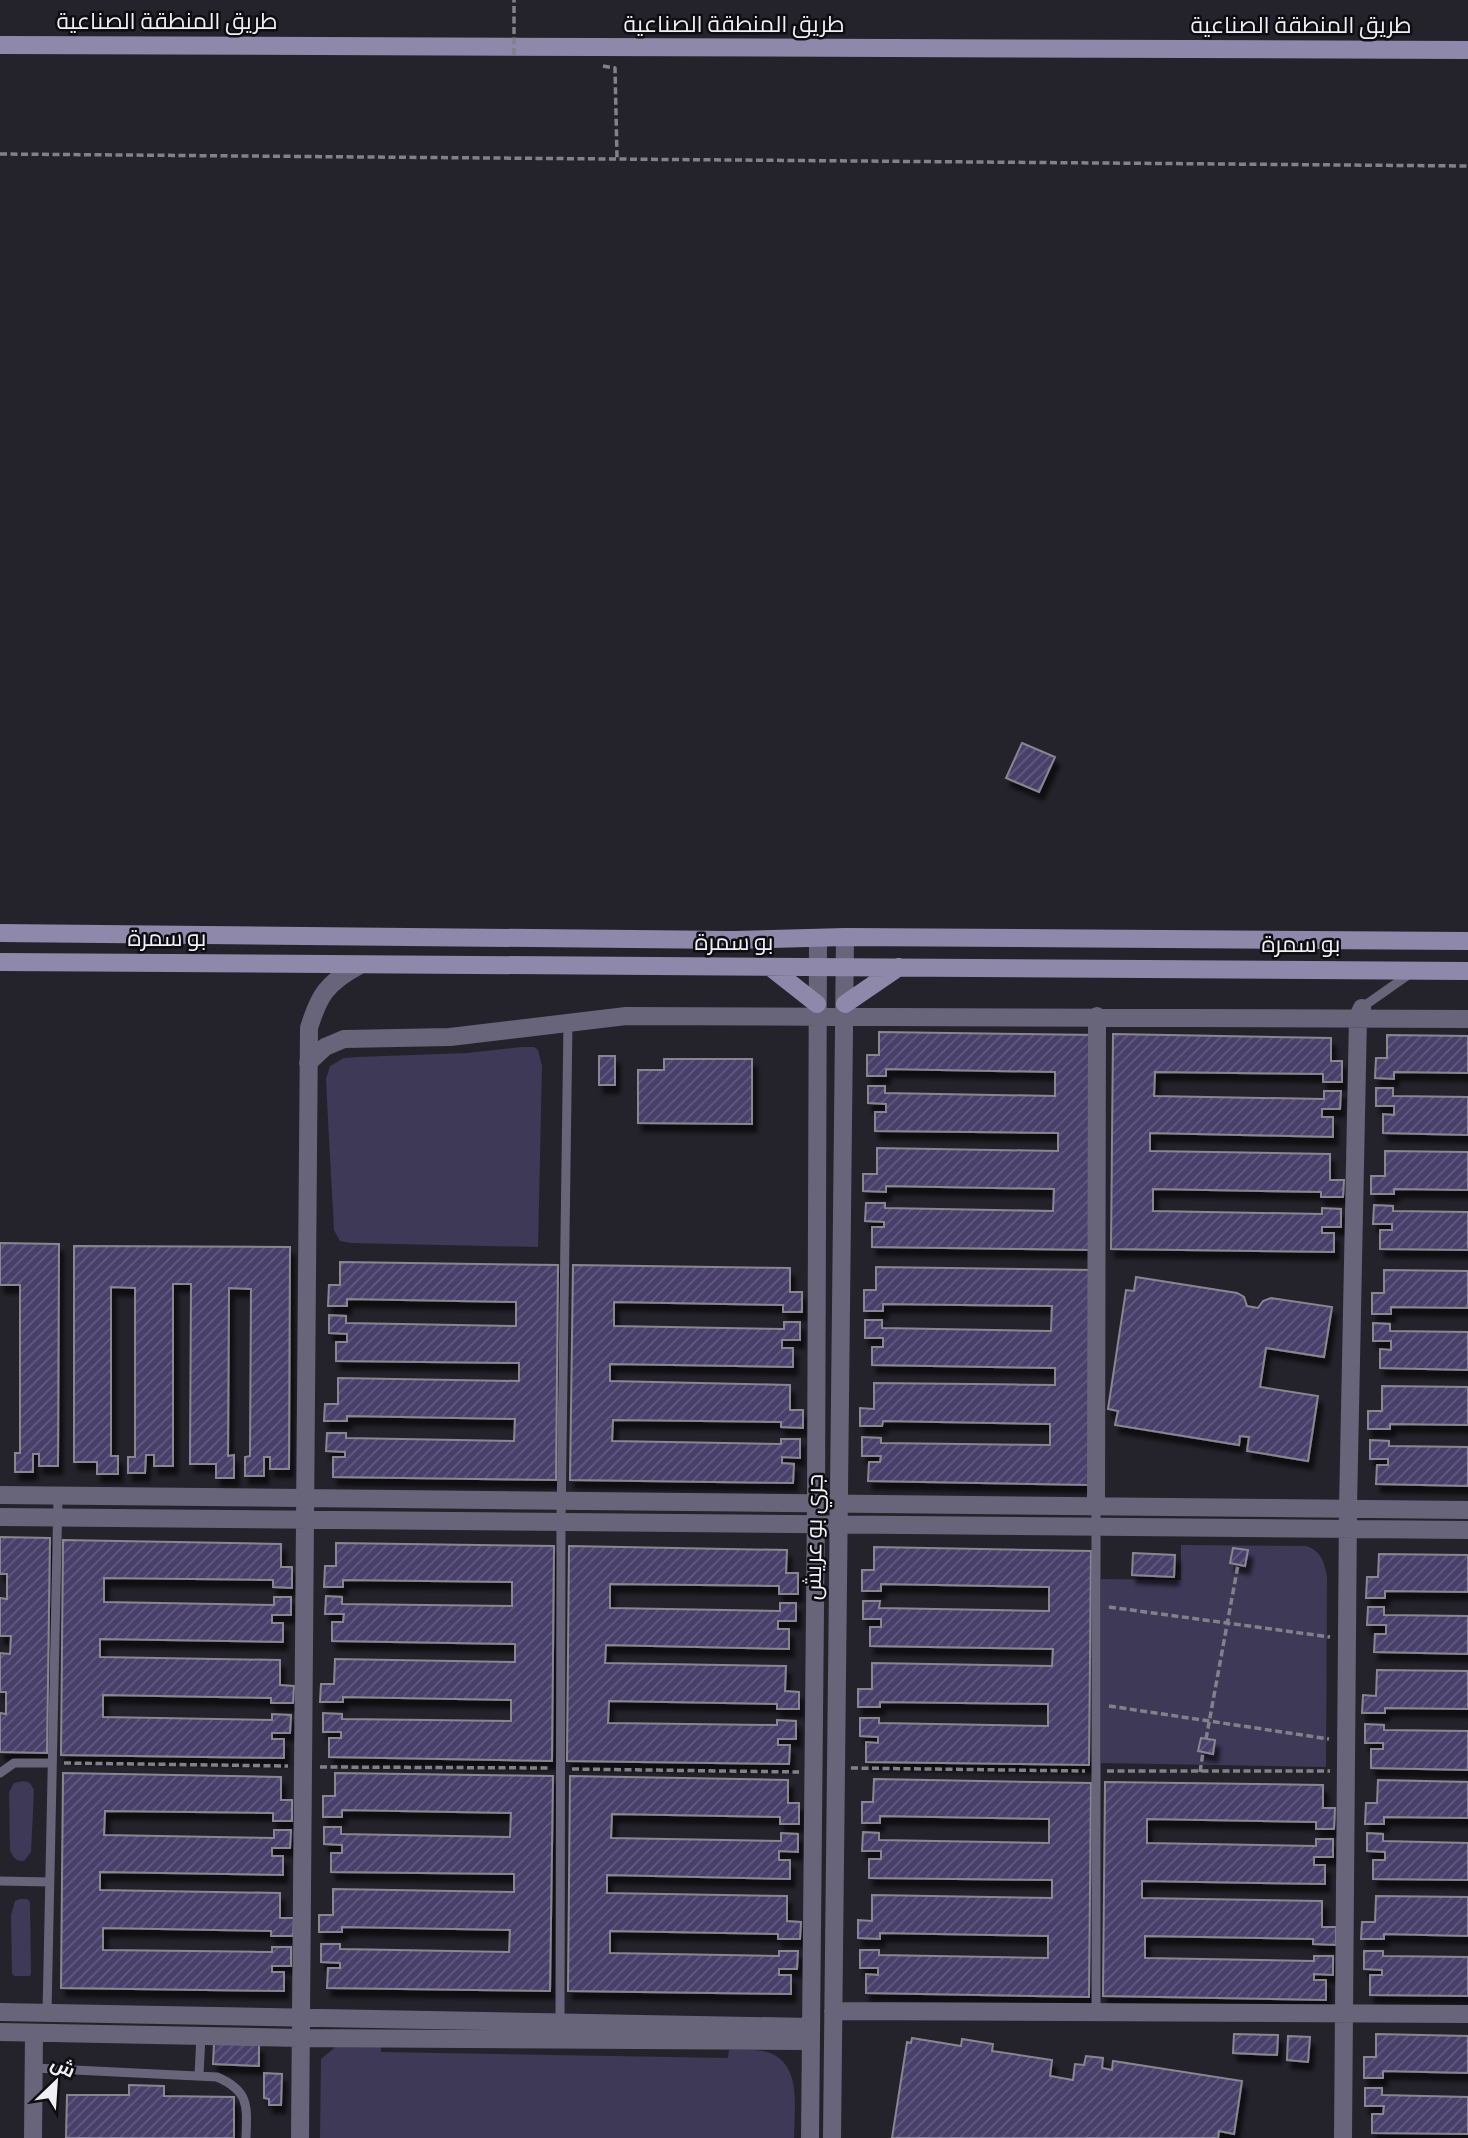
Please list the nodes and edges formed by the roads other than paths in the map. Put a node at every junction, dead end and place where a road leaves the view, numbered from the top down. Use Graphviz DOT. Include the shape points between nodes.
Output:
graph roads {
  1 [pos="0,45"];
  2 [pos="1468,50"];
  3 [pos="0,933"];
  4 [pos="818,937"];
  5 [pos="845,937"];
  6 [pos="1468,941"];
  7 [pos="0,962"];
  8 [pos="358,966"];
  9 [pos="770,967"];
  10 [pos="818,967"];
  11 [pos="845,967"];
  12 [pos="900,967"];
  13 [pos="1415,970"];
  14 [pos="1468,971"];
  15 [pos="817,1009"];
  16 [pos="845,1010"];
  17 [pos="1361,1012"];
  18 [pos="1097,1016"];
  19 [pos="1468,1018"];
  20 [pos="568,1021"];
  21 [pos="308,1063"];
  22 [pos="0,1495"];
  23 [pos="58,1496"];
  24 [pos="305,1498"];
  25 [pos="561,1500"];
  26 [pos="816,1504"];
  27 [pos="839,1504"];
  28 [pos="1096,1506"];
  29 [pos="1348,1508"];
  30 [pos="1468,1510"];
  31 [pos="0,1517"];
  32 [pos="58,1518"];
  33 [pos="305,1518"];
  34 [pos="561,1521"];
  35 [pos="815,1524"];
  36 [pos="838,1524"];
  37 [pos="1096,1527"];
  38 [pos="1468,1530"];
  39 [pos="1349,1531"];
  40 [pos="52,1763"];
  41 [pos="0,1773"];
  42 [pos="0,1881"];
  43 [pos="49,1882"];
  44 [pos="833,2011"];
  45 [pos="1096,2011"];
  46 [pos="0,2012"];
  47 [pos="1343,2012"];
  48 [pos="47,2013"];
  49 [pos="1468,2014"];
  50 [pos="301,2018"];
  51 [pos="560,2023"];
  52 [pos="0,2032"];
  53 [pos="34,2033"];
  54 [pos="811,2034"];
  55 [pos="201,2035"];
  56 [pos="300,2038"];
  57 [pos="34,2068"];
  58 [pos="199,2076"];
  59 [pos="33,2138"];
  60 [pos="246,2138"];
  61 [pos="300,2138"];
  62 [pos="810,2138"];
  63 [pos="832,2138"];
  64 [pos="1343,2138"];
  1 -- 2 [label="street, طريق المنطقة الصناعية"];
  3 -- 4 [label="street, بو سمرة"];
  4 -- 5 [label="street, بو سمرة"];
  4 -- 10 [label="street, جري بو عريش"];
  5 -- 6 [label="street, بو سمرة"];
  5 -- 11 [label="street, جري بو عريش"];
  7 -- 8 [label="street, بو سمرة"];
  8 -- 9 [label="street, بو سمرة"];
  8 -- 21 [label="street" via="339,976 317,1003 309,1028"];
  9 -- 10 [label="street, بو سمرة"];
  9 -- 15 [label="street"];
  10 -- 11 [label="street, بو سمرة"];
  10 -- 15 [label="street, جري بو عريش"];
  11 -- 12 [label="street, بو سمرة"];
  11 -- 16 [label="street, جري بو عريش"];
  12 -- 13 [label="street, بو سمرة"];
  12 -- 16 [label="street"];
  13 -- 14 [label="street, بو سمرة"];
  13 -- 17 [label="lane"];
  15 -- 16 [label="street"];
  15 -- 20 [label="street"];
  15 -- 26 [label="street, جري بو عريش"];
  16 -- 18 [label="street"];
  16 -- 27 [label="street, جري بو عريش"];
  17 -- 18 [label="street"];
  17 -- 19 [label="street"];
  17 -- 29 [label="street"];
  18 -- 28 [label="street"];
  20 -- 21 [label="street" via="450,1037 344,1040 325,1047"];
  20 -- 25 [label="lane"];
  21 -- 24 [label="street"];
  22 -- 23 [label="street"];
  23 -- 24 [label="street"];
  23 -- 32 [label="lane"];
  24 -- 25 [label="street"];
  24 -- 33 [label="street"];
  25 -- 26 [label="street"];
  25 -- 34 [label="lane"];
  26 -- 27 [label="street"];
  26 -- 35 [label="street, جري بو عريش"];
  27 -- 28 [label="street"];
  27 -- 36 [label="street, جري بو عريش"];
  28 -- 29 [label="street"];
  28 -- 37 [label="lane"];
  29 -- 30 [label="street"];
  29 -- 39 [label="street"];
  31 -- 32 [label="street"];
  32 -- 33 [label="street"];
  32 -- 40 [label="lane"];
  33 -- 34 [label="street"];
  33 -- 50 [label="street"];
  34 -- 35 [label="street"];
  34 -- 51 [label="lane"];
  35 -- 36 [label="street"];
  35 -- 54 [label="street, جري بو عريش"];
  36 -- 37 [label="street"];
  36 -- 44 [label="street, جري بو عريش"];
  37 -- 39 [label="street"];
  37 -- 45 [label="lane"];
  38 -- 39 [label="street"];
  39 -- 47 [label="street"];
  40 -- 41 [label="lane" via="14,1763"];
  40 -- 43 [label="lane"];
  42 -- 43 [label="lane"];
  43 -- 48 [label="lane"];
  44 -- 45 [label="street"];
  44 -- 63 [label="street, جري بو عريش"];
  45 -- 47 [label="street"];
  46 -- 48 [label="street"];
  47 -- 49 [label="street"];
  47 -- 64 [label="street"];
  48 -- 50 [label="street"];
  50 -- 51 [label="street"];
  50 -- 56 [label="street"];
  51 -- 54 [label="street"];
  52 -- 53 [label="street"];
  53 -- 55 [label="street"];
  53 -- 57 [label="street"];
  54 -- 56 [label="street"];
  54 -- 62 [label="street, جري بو عريش"];
  55 -- 56 [label="street"];
  55 -- 58 [label="lane"];
  56 -- 61 [label="street"];
  57 -- 58 [label="lane"];
  57 -- 59 [label="street"];
  58 -- 60 [label="lane" via="217,2077 244,2098"];
}
